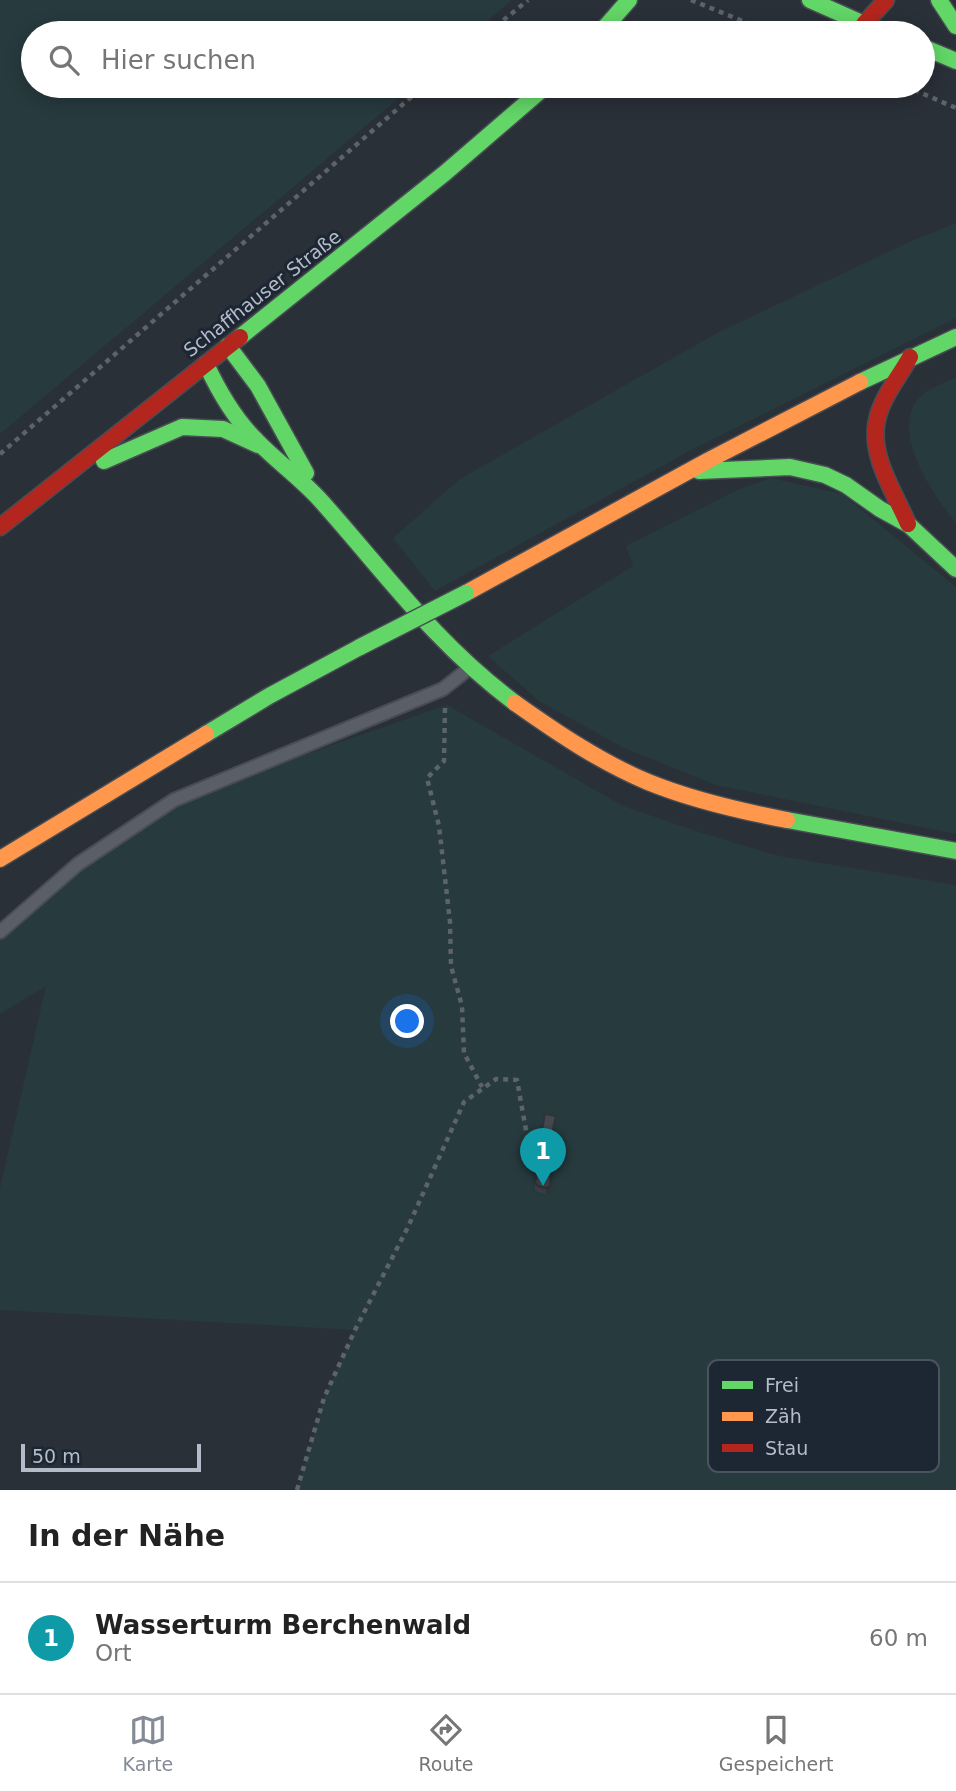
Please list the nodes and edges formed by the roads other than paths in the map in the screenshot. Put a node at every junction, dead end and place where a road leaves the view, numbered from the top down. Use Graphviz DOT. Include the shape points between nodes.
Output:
graph roads {
  1 [pos="629,0"];
  2 [pos="810,0"];
  3 [pos="864,0"];
  4 [pos="886,0"];
  5 [pos="939,0"];
  6 [pos="610,21"];
  7 [pos="858,21"];
  8 [pos="869,21"];
  9 [pos="873,21"];
  10 [pos="956,26"];
  11 [pos="935,52"];
  12 [pos="956,61"];
  13 [pos="532,98"];
  14 [pos="956,337"];
  15 [pos="228,346"];
  16 [pos="910,357"];
  17 [pos="206,364"];
  18 [pos="264,448"];
  19 [pos="686,472"];
  20 [pos="65,477"];
  21 [pos="321,500"];
  22 [pos="908,524"];
  23 [pos="0,527"];
  24 [pos="956,569"];
  25 [pos="470,667"];
  26 [pos="956,851"];
  27 [pos="0,859"];
  28 [pos="0,932"];
  1 -- 6 [label="main road"];
  2 -- 7 [label="main road"];
  3 -- 8 [label="main road"];
  4 -- 9 [label="main road"];
  5 -- 10 [label="main road"];
  11 -- 12 [label="main road"];
  13 -- 15 [label="main road, Schaffhauser Straße"];
  14 -- 16 [label="main road"];
  15 -- 17 [label="main road, Schaffhauser Straße"];
  15 -- 21 [label="main road" via="258,386"];
  16 -- 19 [label="main road"];
  16 -- 22 [label="main road" via="882,407 875,433 880,461"];
  17 -- 18 [label="main road" via="222,399"];
  17 -- 20 [label="main road, Schaffhauser Straße"];
  18 -- 20 [label="main road" via="223,429 182,428"];
  18 -- 21 [label="main road"];
  19 -- 22 [label="main road" via="803,468 853,488"];
  19 -- 27 [label="main road, bridge" via="269,695"];
  20 -- 23 [label="main road, Schaffhauser Straße"];
  21 -- 25 [label="main road" via="401,596"];
  22 -- 24 [label="main road"];
  25 -- 26 [label="main road" via="555,731 650,782 788,821"];
  25 -- 28 [label="lane" via="443,689 174,800 78,864"];
}
